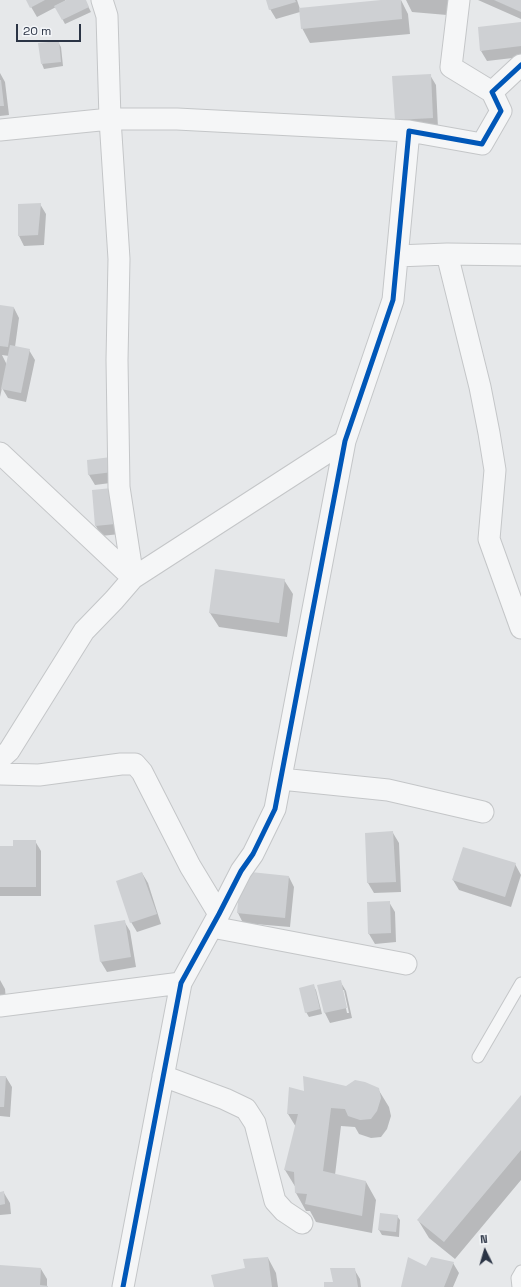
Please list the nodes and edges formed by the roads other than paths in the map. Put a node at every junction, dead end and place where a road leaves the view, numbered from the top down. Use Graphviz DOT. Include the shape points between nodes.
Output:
graph roads {
  1 [pos="102,0"];
  2 [pos="459,0"];
  3 [pos="521,65"];
  4 [pos="492,92"];
  5 [pos="110,119"];
  6 [pos="0,130"];
  7 [pos="409,131"];
  8 [pos="447,254"];
  9 [pos="521,255"];
  10 [pos="397,256"];
  11 [pos="345,441"];
  12 [pos="0,453"];
  13 [pos="133,578"];
  14 [pos="521,628"];
  15 [pos="3,752"];
  16 [pos="0,774"];
  17 [pos="281,779"];
  18 [pos="483,812"];
  19 [pos="216,920"];
  20 [pos="406,964"];
  21 [pos="181,983"];
  22 [pos="521,984"];
  23 [pos="0,1006"];
  24 [pos="478,1058"];
  25 [pos="163,1076"];
  26 [pos="302,1223"];
  27 [pos="521,1271"];
  28 [pos="122,1287"];
  29 [pos="518,1287"];
  1 -- 5 [label="street" via="107,16"];
  2 -- 4 [label="street" via="451,67"];
  3 -- 4 [label="street"];
  4 -- 7 [label="street" via="501,111 482,144"];
  5 -- 6 [label="street"];
  5 -- 7 [label="street" via="177,119"];
  5 -- 13 [label="street" via="119,259 117,360 120,487"];
  7 -- 10 [label="street"];
  8 -- 9 [label="street"];
  8 -- 10 [label="street"];
  8 -- 14 [label="street" via="480,387 495,470 489,538"];
  10 -- 11 [label="street" via="393,300"];
  11 -- 13 [label="street"];
  11 -- 17 [label="street"];
  12 -- 13 [label="street"];
  13 -- 15 [label="street" via="84,631"];
  16 -- 19 [label="street" via="40,775 136,764"];
  17 -- 18 [label="street" via="388,790"];
  17 -- 19 [label="street" via="276,809"];
  19 -- 20 [label="street"];
  19 -- 21 [label="street"];
  21 -- 23 [label="street"];
  21 -- 25 [label="street"];
  22 -- 24 [label="lane"];
  25 -- 26 [label="street" via="225,1099 246,1110 255,1123 275,1201 284,1211"];
  25 -- 28 [label="street"];
  27 -- 29 [label="lane" via="517,1278"];
}
